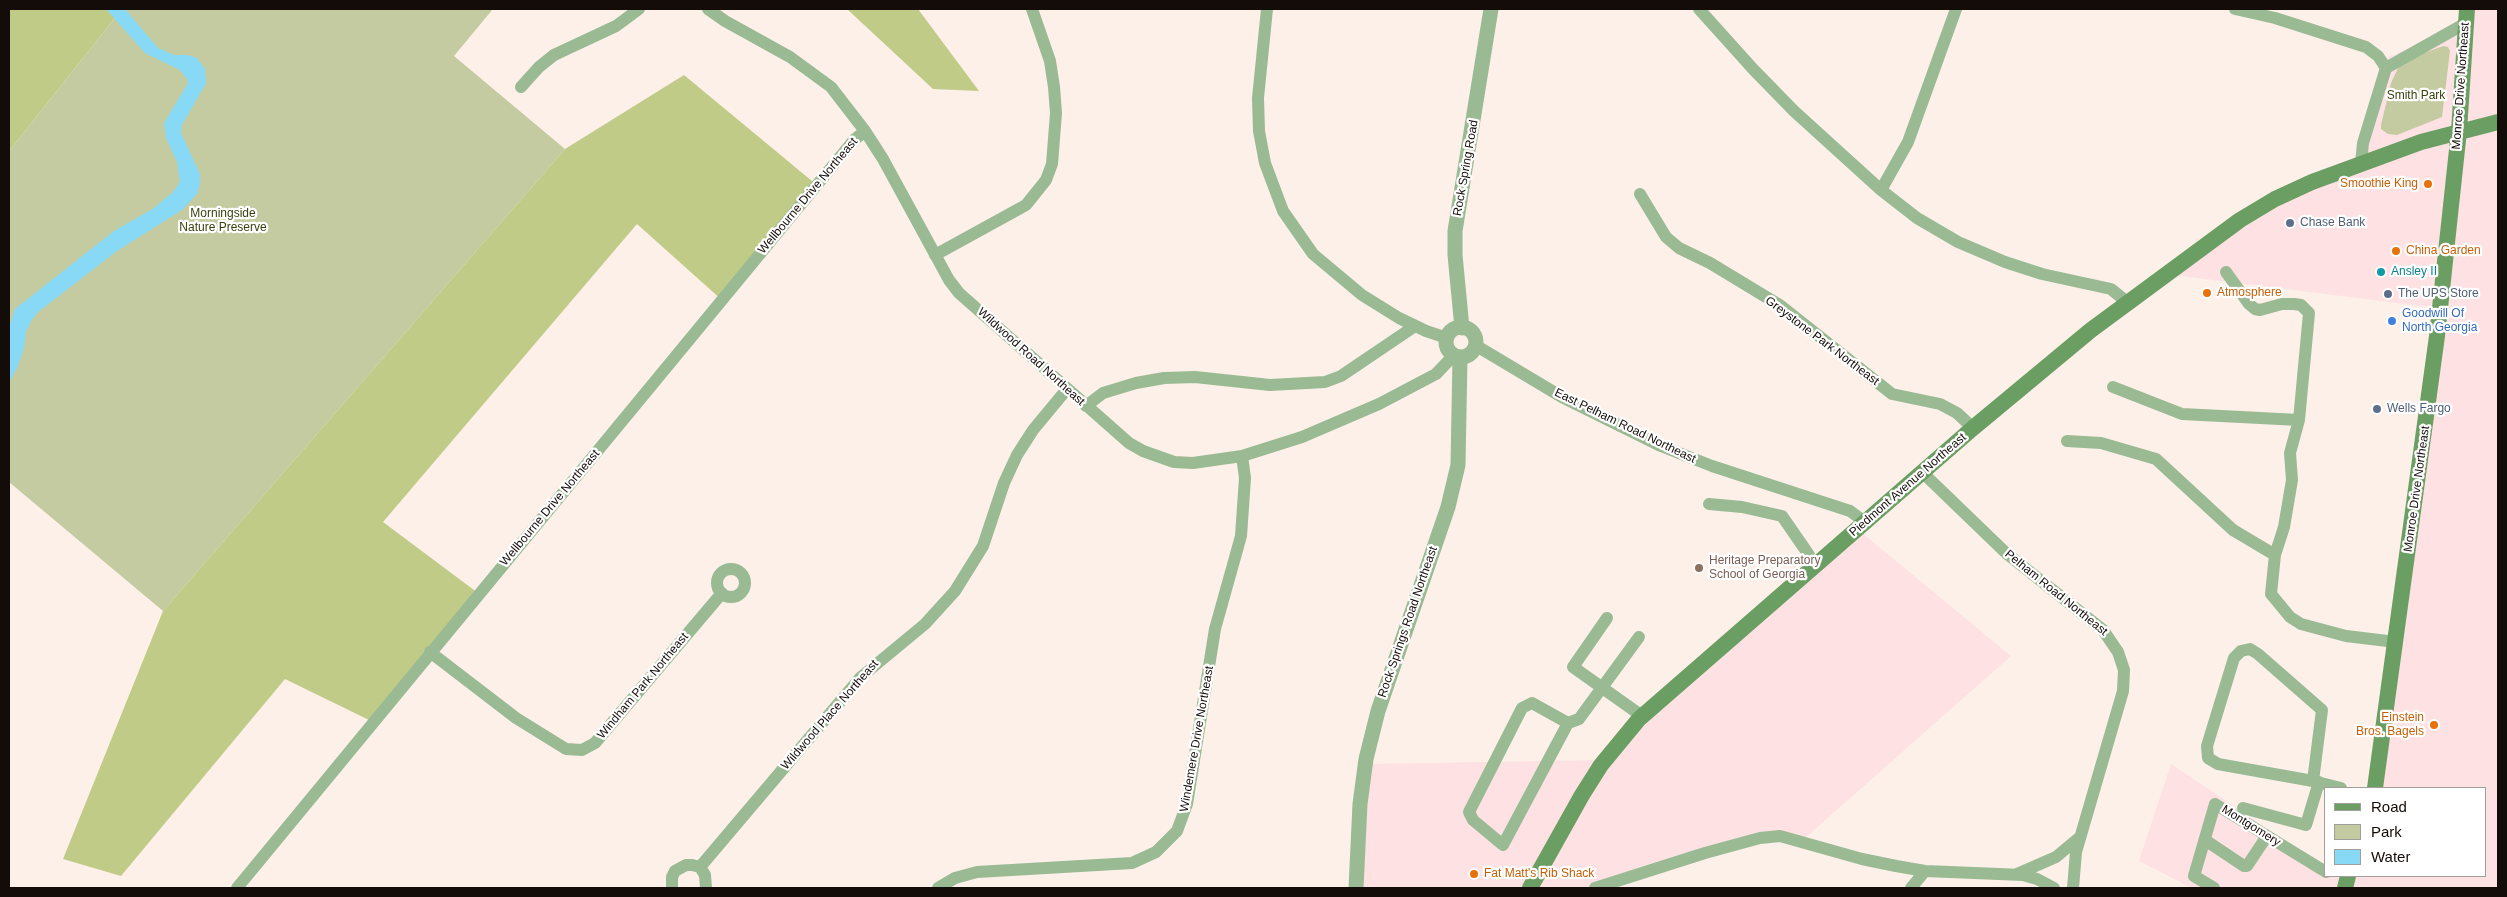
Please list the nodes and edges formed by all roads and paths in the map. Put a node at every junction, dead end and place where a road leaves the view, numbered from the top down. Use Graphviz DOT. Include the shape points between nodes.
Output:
graph roads {
  1 [pos="639,9"];
  2 [pos="708,9"];
  3 [pos="1032,9"];
  4 [pos="1267,9"];
  5 [pos="1491,9"];
  6 [pos="1699,9"];
  7 [pos="1956,9"];
  8 [pos="2235,9"];
  9 [pos="2466,16"];
  10 [pos="2386,68"];
  11 [pos="521,87"];
  12 [pos="2498,122"];
  13 [pos="866,131"];
  14 [pos="2459,131"];
  15 [pos="2360,164"];
  16 [pos="1881,190"];
  17 [pos="1640,194"];
  18 [pos="935,255"];
  19 [pos="2226,272"];
  20 [pos="2127,302"];
  21 [pos="1415,326"];
  22 [pos="1462,328"];
  23 [pos="1447,338"];
  24 [pos="1476,346"];
  25 [pos="1457,356"];
  26 [pos="2113,388"];
  27 [pos="1067,389"];
  28 [pos="1086,406"];
  29 [pos="2299,420"];
  30 [pos="1973,428"];
  31 [pos="2067,441"];
  32 [pos="1242,456"];
  33 [pos="1922,472"];
  34 [pos="1709,504"];
  35 [pos="1865,522"];
  36 [pos="2275,555"];
  37 [pos="1809,570"];
  38 [pos="722,593"];
  39 [pos="1607,618"];
  40 [pos="1639,637"];
  41 [pos="2396,642"];
  42 [pos="430,652"];
  43 [pos="1603,688"];
  44 [pos="1642,716"];
  45 [pos="1568,723"];
  46 [pos="2316,781"];
  47 [pos="2337,787"];
  48 [pos="2375,787"];
  49 [pos="2243,808"];
  50 [pos="2080,836"];
  51 [pos="2267,836"];
  52 [pos="2204,840"];
  53 [pos="700,867"];
  54 [pos="1926,871"];
  55 [pos="2324,871"];
  56 [pos="2017,874"];
  57 [pos="2333,877"];
  58 [pos="2346,883"];
  59 [pos="237,888"];
  60 [pos="672,888"];
  61 [pos="706,888"];
  62 [pos="938,888"];
  63 [pos="1356,888"];
  64 [pos="1530,888"];
  65 [pos="1596,888"];
  66 [pos="1911,888"];
  67 [pos="2054,888"];
  68 [pos="2073,888"];
  69 [pos="2214,888"];
  1 -- 11 [label="street" via="616,26 554,55"];
  2 -- 13 [label="street, Wildwood Road Northeast" via="817,75 843,100"];
  3 -- 18 [label="street" via="1050,61 1054,87 1056,113 1052,164 1046,180 1026,205"];
  4 -- 21 [label="street" via="1258,98 1259,131 1265,163 1283,211 1308,246 1331,270 1362,295"];
  5 -- 22 [label="street, Rock Spring Road" via="1455,231"];
  6 -- 16 [label="street" via="1794,111"];
  7 -- 16 [label="street" via="1908,142"];
  8 -- 10 [label="street" via="2366,47"];
  9 -- 10 [label="street"];
  9 -- 14 [label="main road, Monroe Drive Northeast"];
  10 -- 15 [label="street" via="2363,143"];
  12 -- 14 [label="main road, Piedmont Avenue Northeast"];
  13 -- 18 [label="street, Wildwood Road Northeast"];
  13 -- 42 [label="street, Wellbourne Drive Northeast" via="854,140"];
  14 -- 15 [label="main road, Piedmont Avenue Northeast"];
  14 -- 41 [label="main road, Monroe Drive Northeast" via="2437,336"];
  15 -- 20 [label="main road, Piedmont Avenue Northeast" via="2312,182 2251,214"];
  16 -- 20 [label="street" via="1918,218 1981,253 2042,274 2111,289"];
  17 -- 30 [label="street, Greystone Park Northeast" via="1666,237 1679,248 1781,306 1892,394 1940,404 1957,413"];
  18 -- 27 [label="street, Wildwood Road Northeast" via="959,293"];
  19 -- 29 [label="street" via="2255,309 2294,304 2309,313"];
  20 -- 30 [label="main road, Piedmont Avenue Northeast"];
  21 -- 23 [label="street"];
  21 -- 28 [label="street" via="1341,376 1325,382 1270,385 1195,377 1164,378 1136,382 1102,393"];
  22 -- 23 [label="street" via="1453,330"];
  22 -- 24 [label="street" via="1472,332"];
  23 -- 25 [label="street" via="1447,348"];
  24 -- 25 [label="street" via="1471,353"];
  24 -- 35 [label="street, East Pelham Road Northeast" via="1562,397 1661,446 1850,511"];
  25 -- 32 [label="street, Wildwood Road Northeast" via="1436,374 1379,404 1302,437"];
  25 -- 63 [label="street, Rock Springs Road Northeast" via="1458,465 1448,506 1378,710 1366,759 1360,804"];
  26 -- 29 [label="street" via="2182,414"];
  27 -- 28 [label="street, Wildwood Road Northeast"];
  27 -- 53 [label="street, Wildwood Place Northeast" via="1017,455 983,546 955,591 925,624 861,677"];
  28 -- 32 [label="street, Wildwood Road Northeast" via="1128,443 1158,458 1193,463"];
  29 -- 36 [label="street" via="2290,453 2292,480 2284,527"];
  30 -- 33 [label="main road, Piedmont Avenue Northeast"];
  31 -- 36 [label="street" via="2101,443 2156,459 2233,530"];
  32 -- 62 [label="street, Windemere Drive Northeast" via="1245,478 1241,536 1215,629 1187,804 1177,831 1156,852 1132,863 977,872 955,878"];
  33 -- 35 [label="main road, Piedmont Avenue Northeast"];
  33 -- 50 [label="street, Pelham Road Northeast" via="2006,553 2103,630 2118,652 2124,670 2123,691"];
  34 -- 37 [label="street" via="1742,506 1782,516 1809,555"];
  35 -- 37 [label="main road, Piedmont Avenue Northeast"];
  36 -- 41 [label="street" via="2271,594 2290,617 2301,624 2346,636"];
  37 -- 44 [label="main road, Piedmont Avenue Northeast"];
  38 -- 42 [label="street, Windham Park Northeast" via="595,743 582,750 566,748 516,718"];
  39 -- 43 [label="street" via="1573,667"];
  40 -- 43 [label="street"];
  41 -- 48 [label="main road, Monroe Drive Northeast"];
  42 -- 59 [label="street, Wellbourne Drive Northeast"];
  43 -- 44 [label="street"];
  43 -- 45 [label="street" via="1579,719"];
  44 -- 64 [label="main road, Piedmont Avenue Northeast" via="1586,787"];
  45 -- 45 [label="street" via="1532,703 1526,704 1506,737 1469,812 1473,820 1503,845"];
  46 -- 46 [label="street" via="2218,764 2208,758 2207,746 2234,658 2241,651 2250,649 2258,654 2322,710"];
  46 -- 47 [label="street"];
  46 -- 49 [label="street" via="2306,825"];
  50 -- 56 [label="street" via="2056,857"];
  50 -- 68 [label="street, Pelham Road Northeast"];
  51 -- 52 [label="street" via="2248,866"];
  51 -- 52 [label="street, Montgomery" via="2215,804"];
  51 -- 55 [label="street, Montgomery"];
  52 -- 69 [label="street, Montgomery" via="2194,876"];
  53 -- 60 [label="street" via="680,867 672,877"];
  53 -- 61 [label="street" via="707,879"];
  54 -- 56 [label="street"];
  54 -- 65 [label="street" via="1862,860 1791,838 1770,836"];
  54 -- 66 [label="street"];
  56 -- 67 [label="street"];
  57 -- 58 [label="street"];
}
